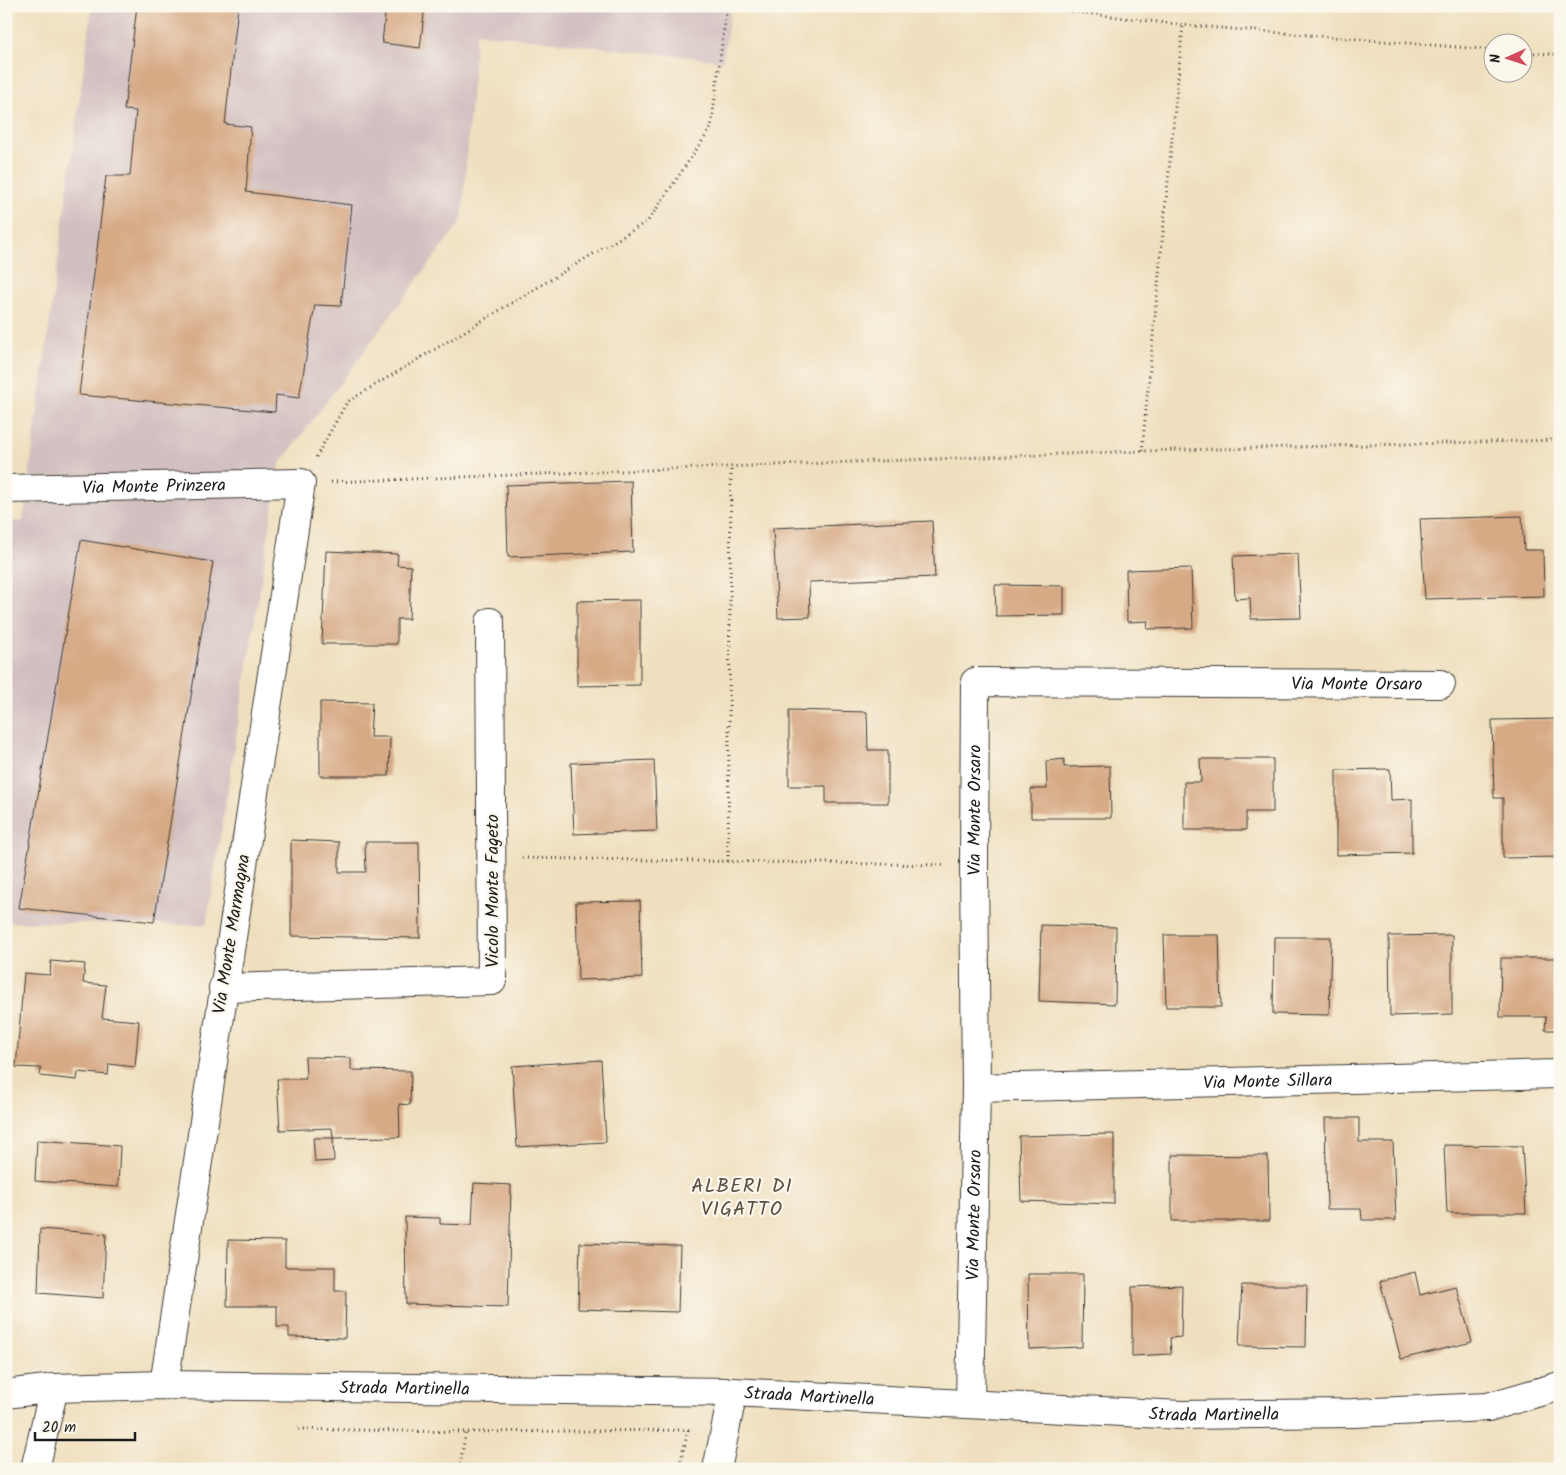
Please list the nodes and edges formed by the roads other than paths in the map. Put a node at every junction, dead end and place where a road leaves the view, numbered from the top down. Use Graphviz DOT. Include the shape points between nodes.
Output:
graph roads {
  1 [pos="301,483"];
  2 [pos="6,489"];
  3 [pos="490,622"];
  4 [pos="1441,684"];
  5 [pos="223,988"];
  6 [pos="1560,1074"];
  7 [pos="976,1088"];
  8 [pos="164,1385"];
  9 [pos="1560,1386"];
  10 [pos="54,1388"];
  11 [pos="733,1392"];
  12 [pos="6,1394"];
  13 [pos="970,1404"];
  14 [pos="35,1469"];
  15 [pos="717,1469"];
  1 -- 2 [label="street, Via Monte Prinzera"];
  1 -- 5 [label="street, Via Monte Marmagna"];
  3 -- 5 [label="street, Vicolo Monte Fageto" via="492,981"];
  4 -- 7 [label="street, Via Monte Orsaro" via="975,682"];
  5 -- 8 [label="street, Via Monte Marmagna"];
  6 -- 7 [label="street, Via Monte Sillara"];
  7 -- 13 [label="street, Via Monte Orsaro"];
  8 -- 10 [label="street, Strada Martinella"];
  8 -- 11 [label="street, Strada Martinella"];
  9 -- 13 [label="street, Strada Martinella" via="1488,1407 1353,1413 1181,1416"];
  10 -- 12 [label="street, Strada Martinella"];
  10 -- 14 [label="street"];
  11 -- 13 [label="street, Strada Martinella"];
  11 -- 15 [label="street"];
}
